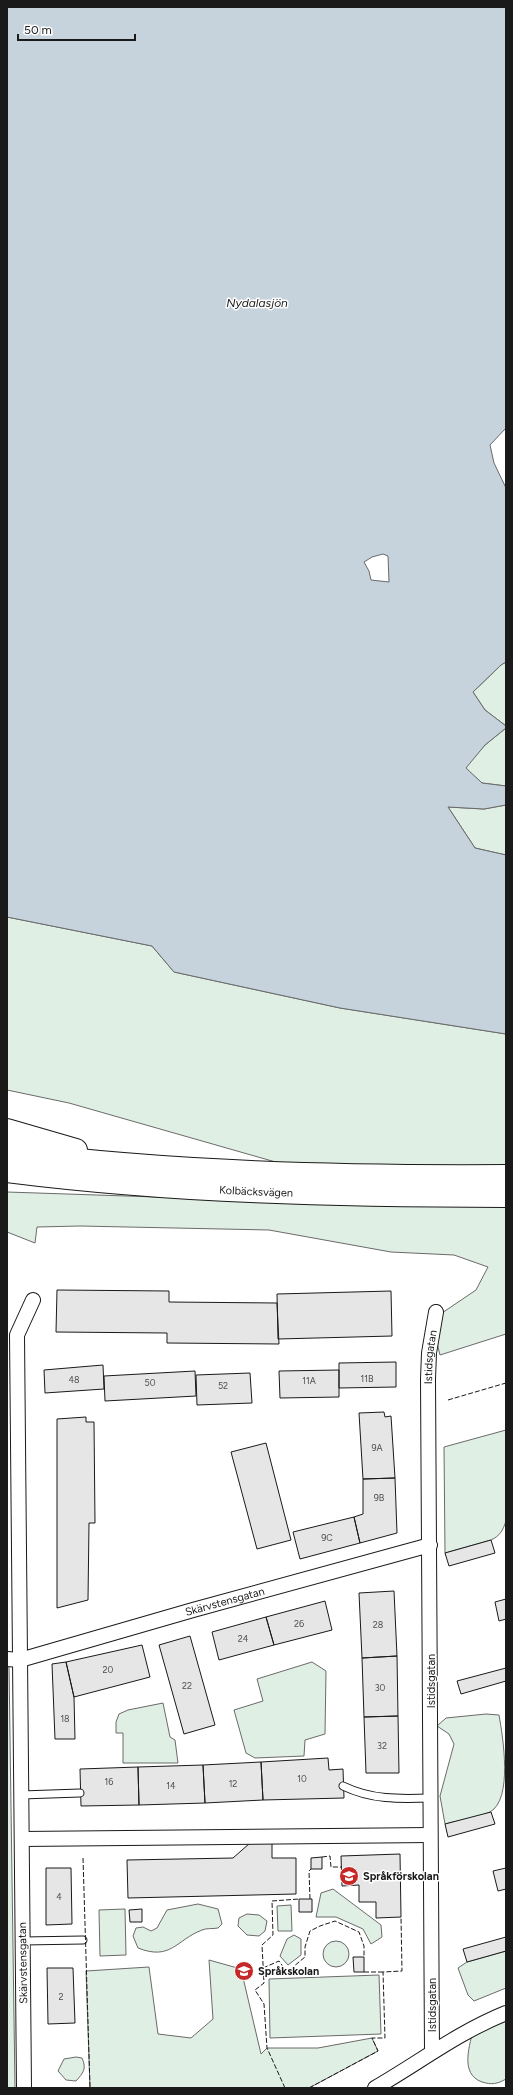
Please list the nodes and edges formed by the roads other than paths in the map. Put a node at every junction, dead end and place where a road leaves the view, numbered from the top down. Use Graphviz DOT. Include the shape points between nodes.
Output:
graph roads {
  1 [pos="7,1130"];
  2 [pos="7,1152"];
  3 [pos="117,1163"];
  4 [pos="7,1171"];
  5 [pos="506,1176"];
  6 [pos="506,1196"];
  7 [pos="33,1300"];
  8 [pos="436,1312"];
  9 [pos="430,1545"];
  10 [pos="14,1660"];
  11 [pos="343,1786"];
  12 [pos="80,1793"];
  13 [pos="22,1795"];
  14 [pos="431,1798"];
  15 [pos="430,1835"];
  16 [pos="22,1839"];
  17 [pos="83,1940"];
  18 [pos="23,1941"];
  19 [pos="506,2013"];
  20 [pos="432,2050"];
  21 [pos="24,2088"];
  22 [pos="375,2088"];
  1 -- 3 [label="highway"];
  2 -- 3 [label="highway, Kolbäcksvägen"];
  3 -- 5 [label="highway, Kolbäcksvägen" via="267,1173"];
  4 -- 6 [label="highway, Kolbäcksvägen" via="260,1193"];
  7 -- 10 [label="street, Skärvstensgatan" via="17,1335"];
  8 -- 9 [label="street, Istidsgatan" via="429,1360"];
  9 -- 10 [label="street, Skärvstensgatan"];
  9 -- 14 [label="street, Istidsgatan"];
  10 -- 13 [label="street, Skärvstensgatan"];
  11 -- 14 [label="lane" via="359,1794 381,1798"];
  12 -- 13 [label="lane"];
  13 -- 16 [label="street, Skärvstensgatan"];
  14 -- 15 [label="street, Istidsgatan"];
  15 -- 16 [label="street"];
  15 -- 20 [label="street, Istidsgatan"];
  16 -- 18 [label="street, Skärvstensgatan"];
  17 -- 18 [label="lane"];
  18 -- 21 [label="street, Skärvstensgatan"];
  19 -- 20 [label="street, Istidsgatan"];
  20 -- 22 [label="street, Istidsgatan"];
}
